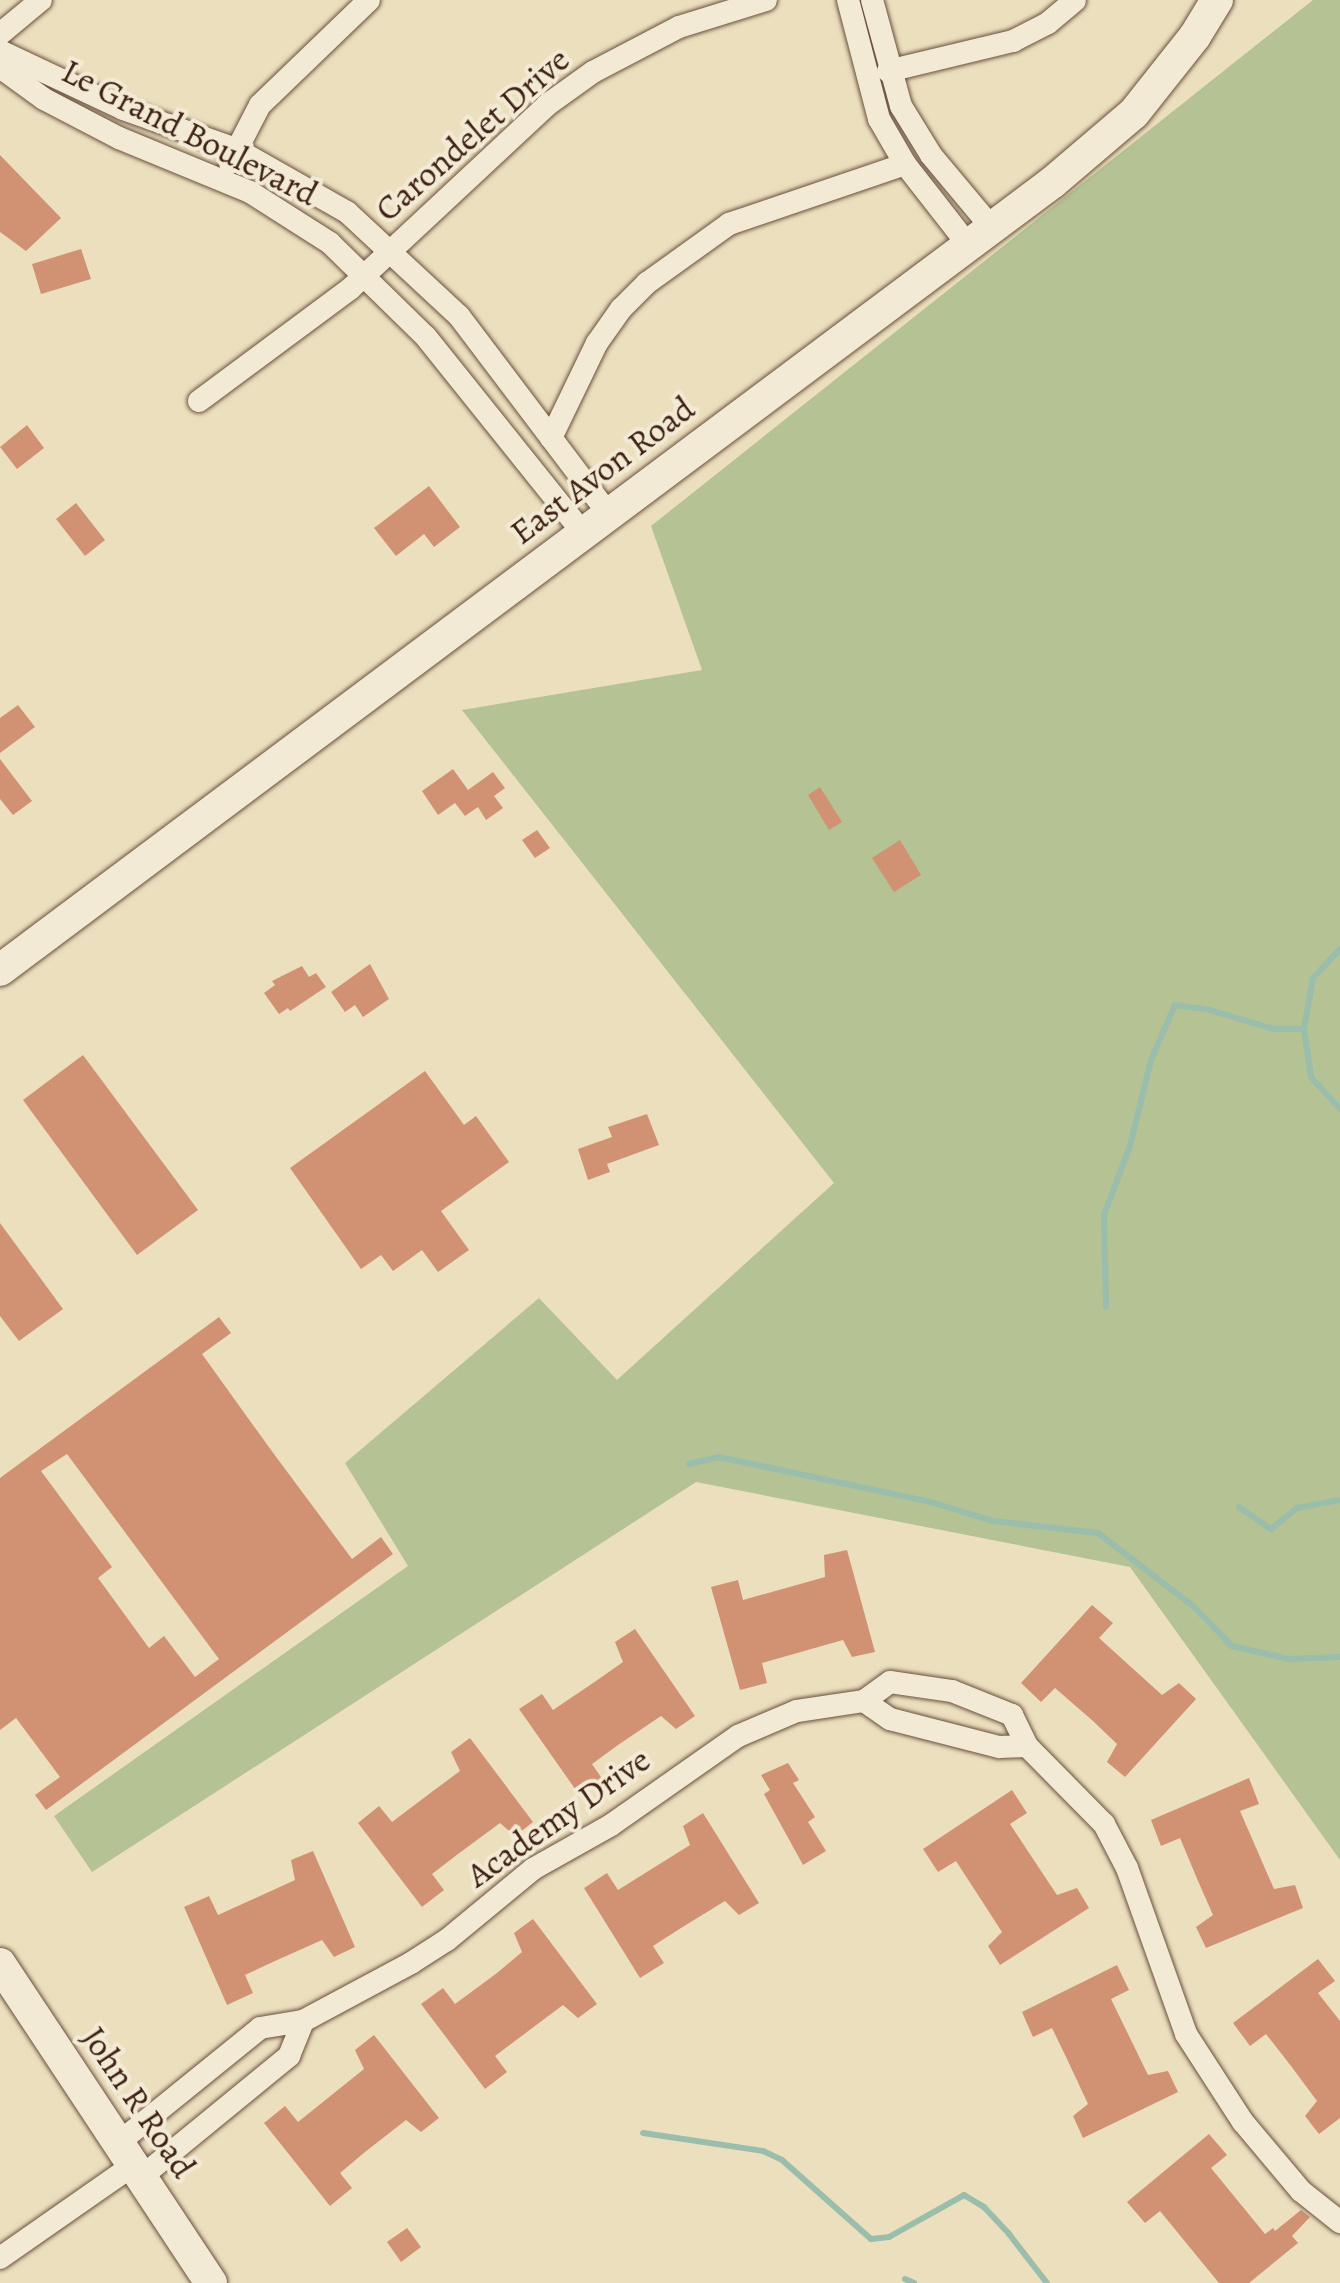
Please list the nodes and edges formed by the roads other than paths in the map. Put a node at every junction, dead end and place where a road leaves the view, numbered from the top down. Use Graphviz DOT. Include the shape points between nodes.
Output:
graph roads {
  1 [pos="41,0"];
  2 [pos="369,0"];
  3 [pos="766,0"];
  4 [pos="848,0"];
  5 [pos="872,0"];
  6 [pos="1075,0"];
  7 [pos="1217,0"];
  8 [pos="0,34"];
  9 [pos="0,52"];
  10 [pos="0,67"];
  11 [pos="888,71"];
  12 [pos="236,148"];
  13 [pos="905,164"];
  14 [pos="221,180"];
  15 [pos="980,237"];
  16 [pos="390,252"];
  17 [pos="365,273"];
  18 [pos="199,400"];
  19 [pos="552,438"];
  20 [pos="596,524"];
  21 [pos="0,970"];
  22 [pos="864,1701"];
  23 [pos="1027,1746"];
  24 [pos="0,1964"];
  25 [pos="303,2021"];
  26 [pos="130,2162"];
  27 [pos="1340,2222"];
  28 [pos="0,2258"];
  29 [pos="212,2283"];
  1 -- 8 [label="street"];
  2 -- 12 [label="street" via="276,87"];
  3 -- 16 [label="street, Carondelet Drive" via="679,27 593,72 548,105"];
  4 -- 13 [label="street" via="879,119"];
  5 -- 11 [label="street"];
  6 -- 11 [label="street" via="1013,41"];
  7 -- 15 [label="main road, East Avon Road" via="1134,112"];
  9 -- 12 [label="street, Le Grand Boulevard" via="123,109"];
  10 -- 14 [label="street, Le Grand Boulevard" via="119,138"];
  11 -- 15 [label="street" via="915,131"];
  12 -- 14 [label="street"];
  12 -- 16 [label="street, Le Grand Boulevard" via="347,212"];
  13 -- 15 [label="street"];
  13 -- 19 [label="street" via="729,224 660,272 620,308 597,343"];
  14 -- 17 [label="street, Le Grand Boulevard" via="290,215"];
  15 -- 20 [label="main road, East Avon Road"];
  16 -- 17 [label="street, Carondelet Drive"];
  16 -- 19 [label="street, Le Grand Boulevard" via="459,316"];
  17 -- 18 [label="street, Carondelet Drive"];
  17 -- 20 [label="street, Le Grand Boulevard"];
  19 -- 20 [label="street, Le Grand Boulevard"];
  20 -- 21 [label="main road, East Avon Road"];
  22 -- 23 [label="street" via="890,1719 999,1748"];
  22 -- 23 [label="street, Academy Drive" via="890,1682 952,1691 1012,1715"];
  22 -- 25 [label="street, Academy Drive" via="797,1711 738,1736 611,1825 533,1868 448,1940"];
  23 -- 27 [label="street, Academy Drive" via="1104,1824 1127,1868 1186,2034 1243,2122 1301,2192"];
  24 -- 26 [label="main road, John R Road"];
  25 -- 26 [label="street" via="289,2056"];
  25 -- 26 [label="street, Academy Drive" via="260,2028"];
  26 -- 28 [label="street"];
  26 -- 29 [label="main road, John R Road"];
}
